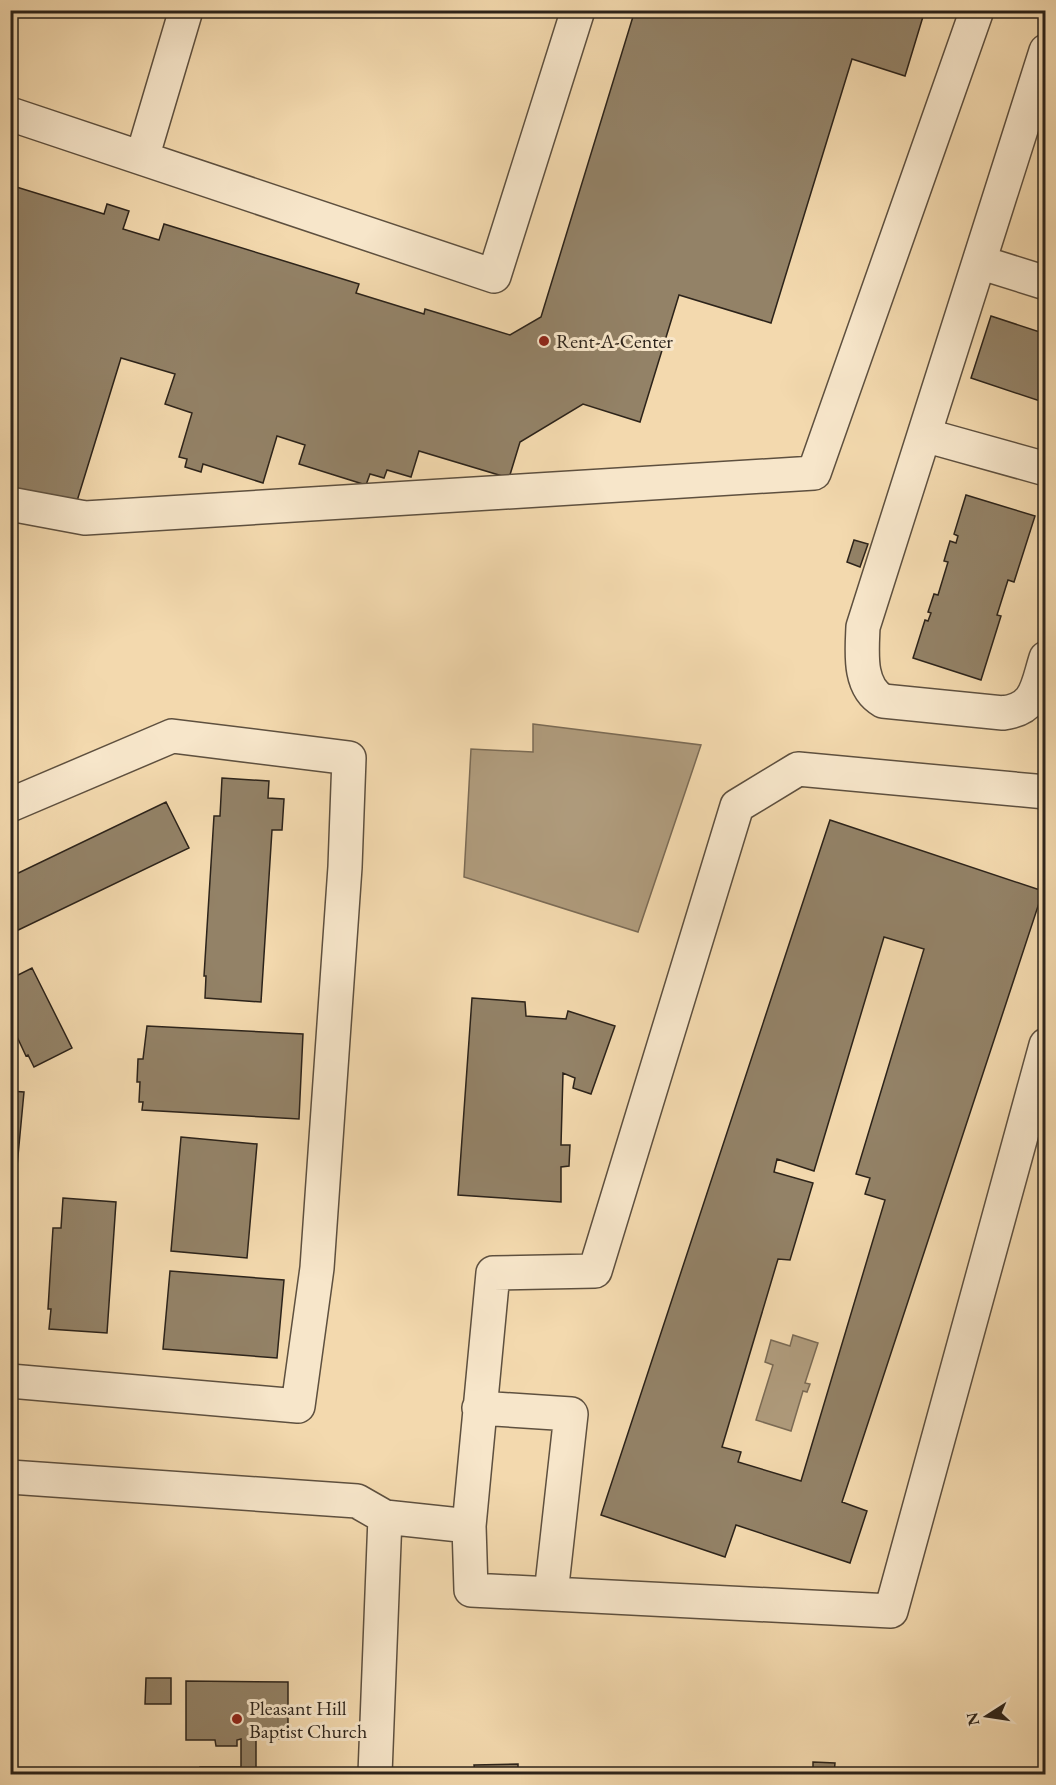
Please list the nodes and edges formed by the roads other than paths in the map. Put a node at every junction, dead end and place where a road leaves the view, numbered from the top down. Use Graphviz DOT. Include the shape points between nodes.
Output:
graph roads {
  1 [pos="186,10"];
  2 [pos="578,10"];
  3 [pos="977,10"];
  4 [pos="1046,51"];
  5 [pos="10,114"];
  6 [pos="142,158"];
  7 [pos="979,262"];
  8 [pos="1046,283"];
  9 [pos="924,435"];
  10 [pos="1046,469"];
  11 [pos="10,504"];
  12 [pos="1046,658"];
  13 [pos="1046,792"];
  14 [pos="10,805"];
  15 [pos="1046,1045"];
  16 [pos="10,1381"];
  17 [pos="479,1408"];
  18 [pos="10,1476"];
  19 [pos="386,1517"];
  20 [pos="469,1526"];
  21 [pos="551,1594"];
  22 [pos="375,1774"];
  1 -- 6 [label="lane"];
  2 -- 6 [label="lane" via="494,276"];
  3 -- 11 [label="lane" via="814,473 84,518"];
  4 -- 7 [label="lane"];
  5 -- 6 [label="lane"];
  7 -- 8 [label="lane"];
  7 -- 9 [label="lane"];
  9 -- 10 [label="lane"];
  9 -- 12 [label="lane" via="863,627 868,686 883,701 1015,711 1029,702 1036,691"];
  13 -- 17 [label="lane" via="798,769 737,806 595,1271 493,1273"];
  14 -- 16 [label="lane" via="172,736 349,758 319,1245 298,1406"];
  15 -- 21 [label="lane" via="891,1611"];
  17 -- 20 [label="lane"];
  17 -- 21 [label="lane" via="571,1414"];
  18 -- 19 [label="lane" via="357,1502"];
  19 -- 20 [label="lane"];
  19 -- 22 [label="lane"];
  20 -- 21 [label="lane" via="471,1590"];
}
